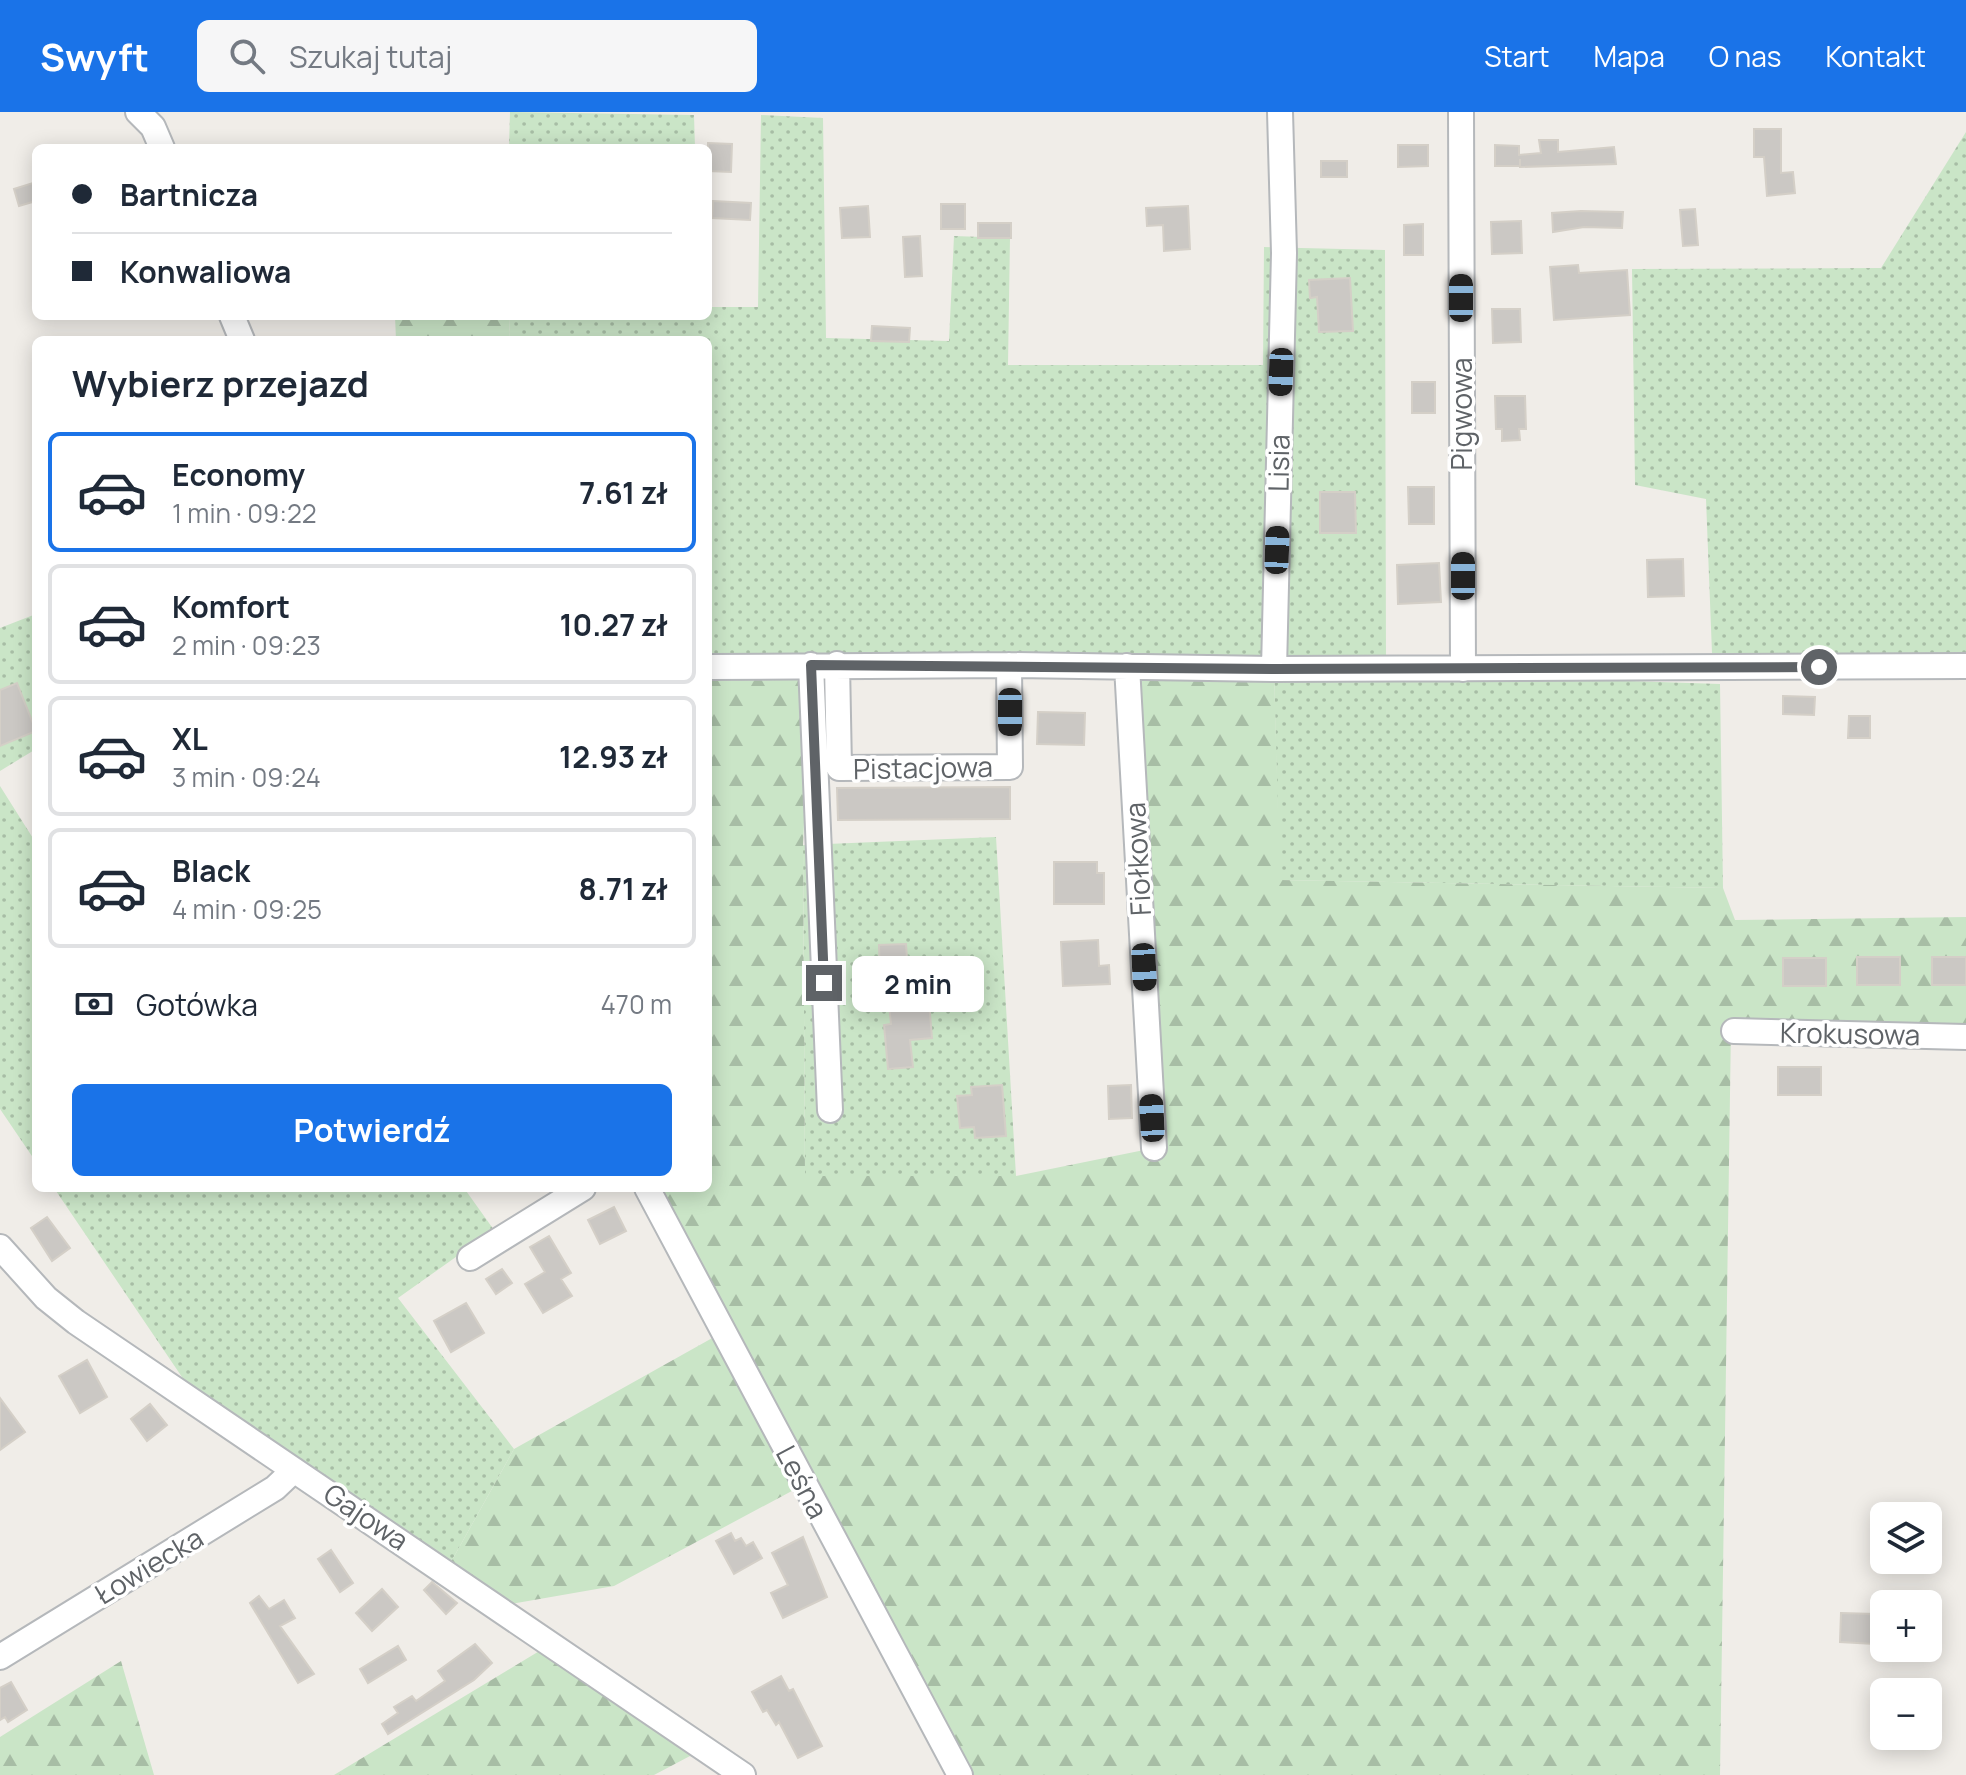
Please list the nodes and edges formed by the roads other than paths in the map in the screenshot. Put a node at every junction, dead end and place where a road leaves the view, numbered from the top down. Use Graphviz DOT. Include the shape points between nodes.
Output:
graph roads {
  1 [pos="138,112"];
  2 [pos="1280,112"];
  3 [pos="1461,112"];
  4 [pos="160,144"];
  5 [pos="837,664"];
  6 [pos="811,665"];
  7 [pos="1009,665"];
  8 [pos="1127,666"];
  9 [pos="1966,666"];
  10 [pos="712,667"];
  11 [pos="1274,669"];
  12 [pos="1463,669"];
  13 [pos="1734,1031"];
  14 [pos="1966,1037"];
  15 [pos="830,1110"];
  16 [pos="1154,1148"];
  17 [pos="577,1192"];
  18 [pos="649,1192"];
  19 [pos="0,1247"];
  20 [pos="470,1258"];
  21 [pos="294,1470"];
  22 [pos="0,1657"];
  23 [pos="743,1775"];
  24 [pos="960,1775"];
  1 -- 4 [label="street"];
  2 -- 11 [label="street, Lisia" via="1284,253"];
  3 -- 12 [label="street, Pigwowa"];
  5 -- 6 [label="street"];
  5 -- 7 [label="street"];
  5 -- 7 [label="street, Pistacjowa" via="839,768 1010,767"];
  6 -- 10 [label="street"];
  6 -- 15 [label="street"];
  7 -- 8 [label="street"];
  8 -- 11 [label="street"];
  8 -- 16 [label="street, Fiołkowa"];
  9 -- 12 [label="street"];
  11 -- 12 [label="street"];
  13 -- 14 [label="street, Krokusowa"];
  17 -- 20 [label="street"];
  18 -- 24 [label="street, Leśna"];
  19 -- 21 [label="street, Gajowa" via="76,1322"];
  21 -- 22 [label="street, Łowiecka" via="275,1488"];
  21 -- 23 [label="street, Gajowa"];
}
